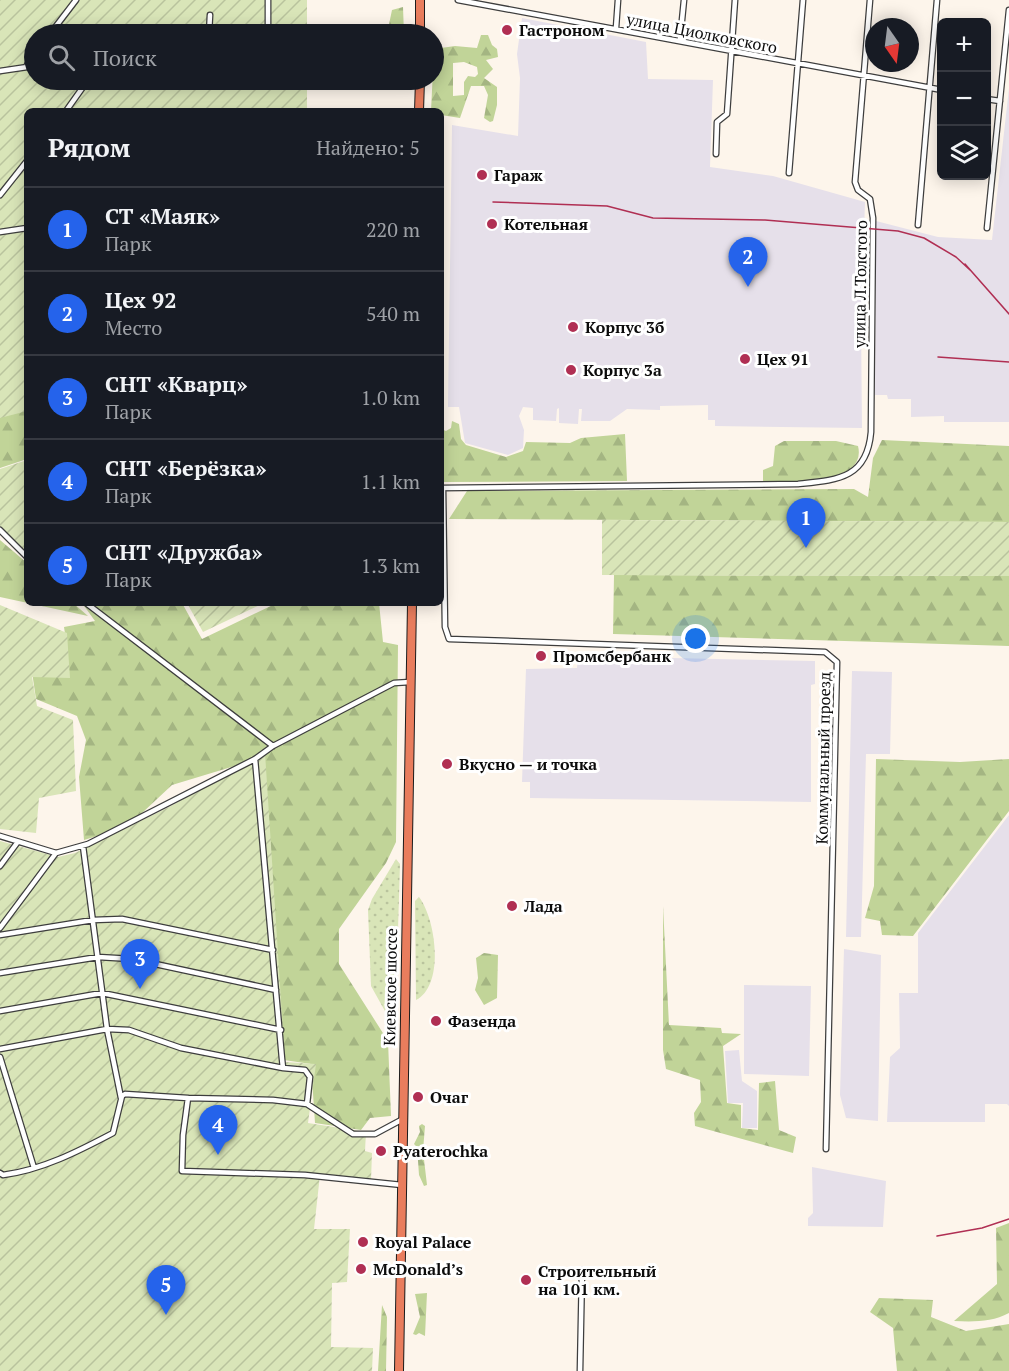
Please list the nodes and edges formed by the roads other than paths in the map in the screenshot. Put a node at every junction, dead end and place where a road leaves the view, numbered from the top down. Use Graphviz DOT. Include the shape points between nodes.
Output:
graph roads {
  1 [pos="76,0"];
  2 [pos="268,0"];
  3 [pos="420,0"];
  4 [pos="458,0"];
  5 [pos="618,0"];
  6 [pos="684,0"];
  7 [pos="735,0"];
  8 [pos="803,0"];
  9 [pos="870,0"];
  10 [pos="937,0"];
  11 [pos="1009,10"];
  12 [pos="210,15"];
  13 [pos="58,24"];
  14 [pos="210,24"];
  15 [pos="268,24"];
  16 [pos="420,24"];
  17 [pos="616,28"];
  18 [pos="680,40"];
  19 [pos="730,50"];
  20 [pos="797,64"];
  21 [pos="24,66"];
  22 [pos="0,71"];
  23 [pos="863,76"];
  24 [pos="930,88"];
  25 [pos="937,89"];
  26 [pos="81,90"];
  27 [pos="420,90"];
  28 [pos="991,100"];
  29 [pos="1000,101"];
  30 [pos="68,108"];
  31 [pos="419,108"];
  32 [pos="716,154"];
  33 [pos="24,165"];
  34 [pos="789,173"];
  35 [pos="0,195"];
  36 [pos="918,225"];
  37 [pos="24,228"];
  38 [pos="987,228"];
  39 [pos="0,231"];
  40 [pos="444,488"];
  41 [pos="0,530"];
  42 [pos="24,554"];
  43 [pos="444,581"];
  44 [pos="90,606"];
  45 [pos="412,606"];
  46 [pos="410,682"];
  47 [pos="273,746"];
  48 [pos="255,759"];
  49 [pos="0,836"];
  50 [pos="17,843"];
  51 [pos="83,846"];
  52 [pos="56,853"];
  53 [pos="0,866"];
  54 [pos="93,920"];
  55 [pos="0,928"];
  56 [pos="0,935"];
  57 [pos="273,950"];
  58 [pos="98,957"];
  59 [pos="0,973"];
  60 [pos="276,990"];
  61 [pos="102,993"];
  62 [pos="0,1011"];
  63 [pos="107,1029"];
  64 [pos="281,1030"];
  65 [pos="0,1049"];
  66 [pos="0,1057"];
  67 [pos="284,1068"];
  68 [pos="188,1098"];
  69 [pos="121,1100"];
  70 [pos="307,1104"];
  71 [pos="403,1119"];
  72 [pos="826,1149"];
  73 [pos="34,1168"];
  74 [pos="0,1173"];
  75 [pos="402,1185"];
  76 [pos="582,1270"];
  77 [pos="399,1371"];
  78 [pos="580,1371"];
  1 -- 13 [label="street"];
  2 -- 15 [label="street"];
  3 -- 16 [label="highway"];
  4 -- 17 [label="street, улица Циолковского"];
  5 -- 17 [label="street"];
  6 -- 18 [label="street"];
  7 -- 19 [label="street"];
  8 -- 20 [label="street"];
  9 -- 23 [label="street, улица Л.Толстого"];
  10 -- 24 [label="street"];
  11 -- 29 [label="street"];
  12 -- 14 [label="street"];
  17 -- 18 [label="street, улица Циолковского"];
  18 -- 19 [label="street, улица Циолковского"];
  19 -- 20 [label="street, улица Циолковского"];
  19 -- 32 [label="street" via="727,114 717,122"];
  20 -- 23 [label="street, улица Циолковского"];
  20 -- 34 [label="street"];
  21 -- 22 [label="street"];
  23 -- 24 [label="street, улица Циолковского"];
  23 -- 40 [label="street, улица Л.Толстого" via="855,182 858,190 870,199 873,218 871,432 860,466 845,477 798,484"];
  24 -- 25 [label="street, улица Циолковского"];
  24 -- 36 [label="street"];
  26 -- 30 [label="street"];
  27 -- 31 [label="highway"];
  28 -- 29 [label="street"];
  29 -- 38 [label="street"];
  33 -- 35 [label="street"];
  37 -- 39 [label="street"];
  41 -- 42 [label="street"];
  43 -- 72 [label="street, Коммунальный проезд" via="449,639 825,652 837,662"];
  44 -- 47 [label="street"];
  45 -- 46 [label="highway, Киевское шоссе"];
  46 -- 47 [label="street" via="394,683"];
  46 -- 71 [label="highway, Киевское шоссе"];
  47 -- 48 [label="street"];
  48 -- 51 [label="street"];
  48 -- 57 [label="street"];
  49 -- 50 [label="street"];
  50 -- 52 [label="street"];
  50 -- 53 [label="street"];
  51 -- 52 [label="street"];
  51 -- 54 [label="street"];
  52 -- 55 [label="street"];
  54 -- 56 [label="street"];
  54 -- 57 [label="street" via="122,919"];
  54 -- 58 [label="street"];
  57 -- 60 [label="street"];
  58 -- 59 [label="street"];
  58 -- 60 [label="street" via="132,959"];
  58 -- 61 [label="street"];
  60 -- 64 [label="street"];
  61 -- 62 [label="street"];
  61 -- 63 [label="street"];
  61 -- 64 [label="street"];
  63 -- 65 [label="street"];
  63 -- 67 [label="street" via="129,1030 181,1048"];
  63 -- 69 [label="street"];
  64 -- 67 [label="street"];
  66 -- 73 [label="street"];
  67 -- 70 [label="street" via="305,1070 310,1077"];
  68 -- 69 [label="street" via="125,1094"];
  68 -- 70 [label="street"];
  68 -- 75 [label="street" via="182,1171 305,1175"];
  69 -- 73 [label="street" via="113,1133"];
  70 -- 71 [label="street" via="353,1134 375,1134"];
  71 -- 75 [label="highway, Киевское шоссе"];
  73 -- 74 [label="street" via="22,1173"];
  75 -- 77 [label="highway, Киевское шоссе"];
  76 -- 78 [label="street"];
}
